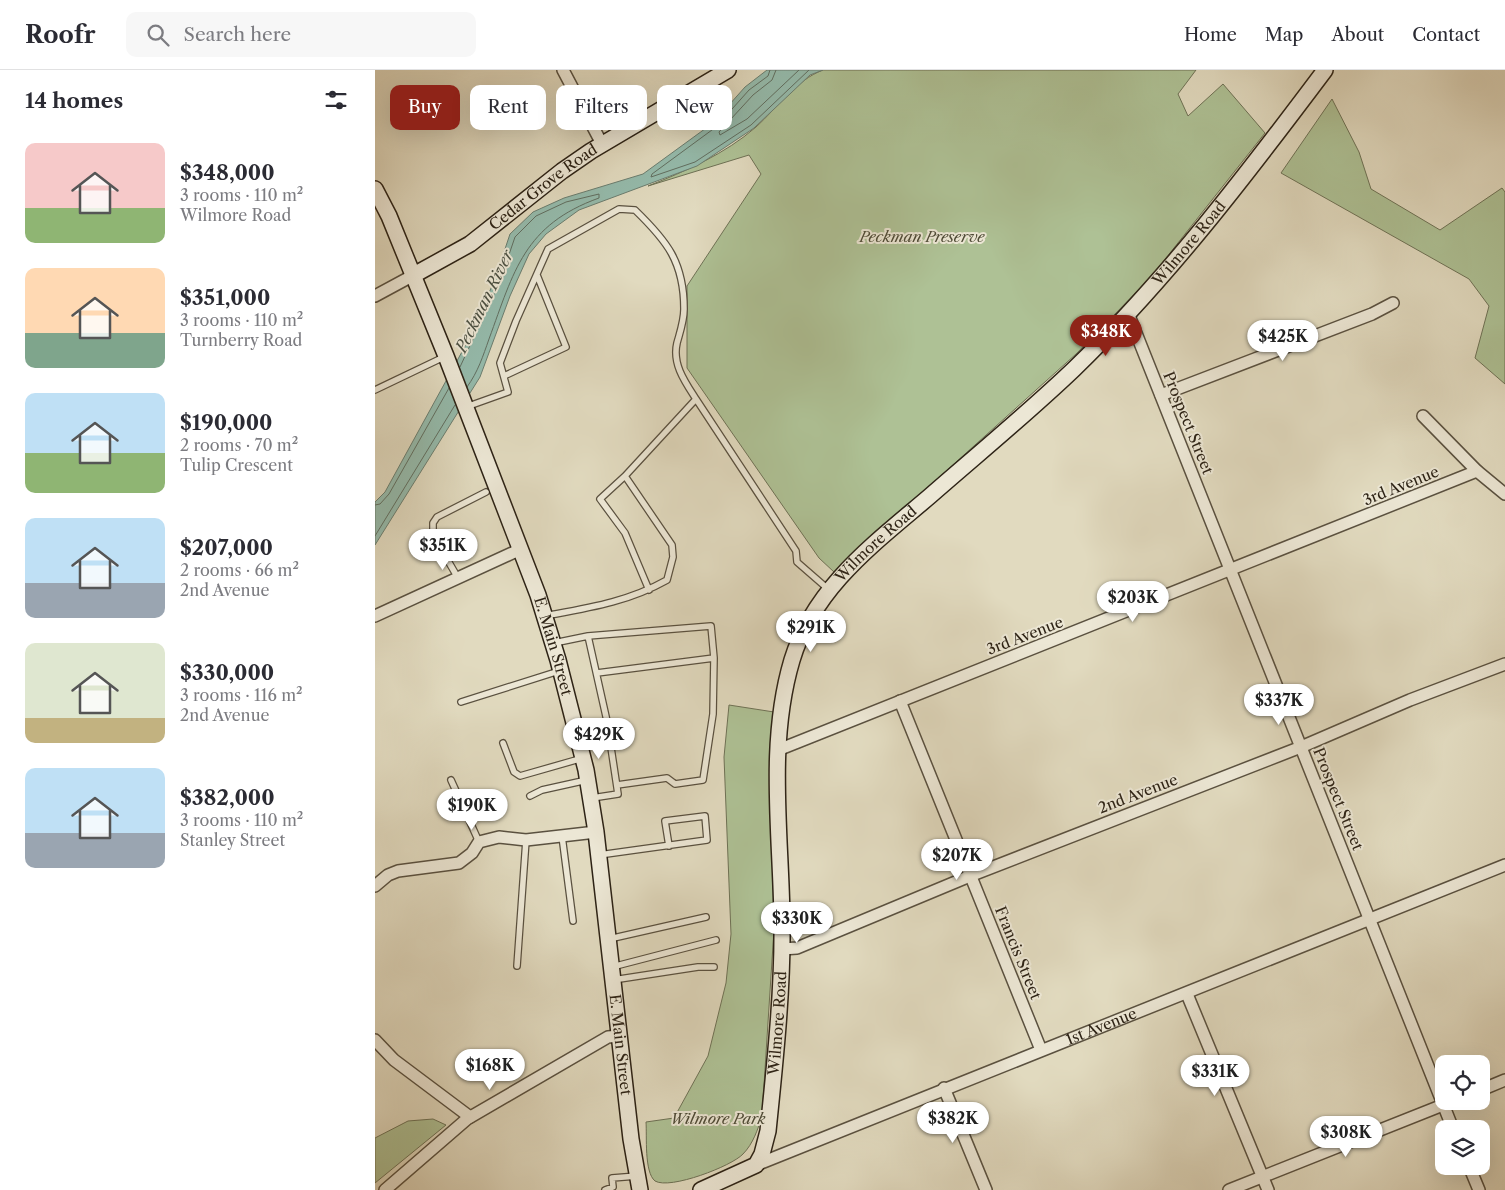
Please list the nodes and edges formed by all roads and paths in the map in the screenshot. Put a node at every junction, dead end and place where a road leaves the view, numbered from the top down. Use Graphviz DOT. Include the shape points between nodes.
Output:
graph roads {
  1 [pos="563,70"];
  2 [pos="728,70"];
  3 [pos="1325,70"];
  4 [pos="603,144"];
  5 [pos="375,189"];
  6 [pos="537,275"];
  7 [pos="412,276"];
  8 [pos="375,296"];
  9 [pos="1393,303"];
  10 [pos="1128,313"];
  11 [pos="446,356"];
  12 [pos="503,376"];
  13 [pos="375,390"];
  14 [pos="1161,395"];
  15 [pos="696,399"];
  16 [pos="465,406"];
  17 [pos="1423,416"];
  18 [pos="1477,471"];
  19 [pos="625,476"];
  20 [pos="486,492"];
  21 [pos="1505,494"];
  22 [pos="521,550"];
  23 [pos="1231,571"];
  24 [pos="457,578"];
  25 [pos="649,590"];
  26 [pos="828,590"];
  27 [pos="375,616"];
  28 [pos="545,616"];
  29 [pos="589,636"];
  30 [pos="553,643"];
  31 [pos="714,658"];
  32 [pos="1505,664"];
  33 [pos="561,670"];
  34 [pos="597,673"];
  35 [pos="900,701"];
  36 [pos="461,702"];
  37 [pos="607,721"];
  38 [pos="575,727"];
  39 [pos="503,742"];
  40 [pos="1301,747"];
  41 [pos="778,750"];
  42 [pos="583,758"];
  43 [pos="451,780"];
  44 [pos="587,780"];
  45 [pos="617,786"];
  46 [pos="530,796"];
  47 [pos="590,799"];
  48 [pos="596,832"];
  49 [pos="562,836"];
  50 [pos="526,840"];
  51 [pos="479,842"];
  52 [pos="669,846"];
  53 [pos="599,855"];
  54 [pos="1505,866"];
  55 [pos="970,876"];
  56 [pos="375,886"];
  57 [pos="706,918"];
  58 [pos="573,921"];
  59 [pos="1371,921"];
  60 [pos="609,938"];
  61 [pos="716,940"];
  62 [pos="782,949"];
  63 [pos="517,966"];
  64 [pos="714,967"];
  65 [pos="613,974"];
  66 [pos="1187,994"];
  67 [pos="619,1036"];
  68 [pos="375,1040"];
  69 [pos="1041,1050"];
  70 [pos="1435,1070"];
  71 [pos="1505,1080"];
  72 [pos="1490,1086"];
  73 [pos="944,1088"];
  74 [pos="1435,1109"];
  75 [pos="470,1117"];
  76 [pos="756,1165"];
  77 [pos="1473,1175"];
  78 [pos="1263,1177"];
  79 [pos="639,1183"];
  80 [pos="613,1189"];
  81 [pos="385,1190"];
  82 [pos="605,1190"];
  83 [pos="701,1190"];
  84 [pos="985,1190"];
  85 [pos="1229,1190"];
  86 [pos="1268,1190"];
  87 [pos="1479,1190"];
  1 -- 4 [label="street"];
  2 -- 4 [label="street, Cedar Grove Road"];
  3 -- 10 [label="street, Wilmore Road" via="1257,161"];
  4 -- 7 [label="street, Cedar Grove Road" via="562,171 470,244"];
  5 -- 7 [label="street, E. Main Street"];
  6 -- 12 [label="lane" via="500,363"];
  6 -- 12 [label="lane" via="566,346"];
  6 -- 15 [label="lane" via="548,249 619,209 635,210 662,236 678,266 684,310 677,346 679,371"];
  7 -- 8 [label="street"];
  7 -- 11 [label="street, E. Main Street"];
  9 -- 14 [label="street"];
  10 -- 14 [label="street, Prospect Street"];
  10 -- 26 [label="street, Wilmore Road" via="1073,369 863,554"];
  11 -- 13 [label="lane"];
  11 -- 16 [label="street, E. Main Street"];
  12 -- 16 [label="lane" via="507,392"];
  14 -- 23 [label="street, Prospect Street"];
  15 -- 19 [label="lane"];
  15 -- 26 [label="lane" via="792,543 797,562"];
  16 -- 22 [label="street, E. Main Street"];
  17 -- 18 [label="street"];
  18 -- 21 [label="street"];
  18 -- 23 [label="street, 3rd Avenue"];
  19 -- 25 [label="lane" via="600,499 625,533"];
  19 -- 25 [label="lane" via="672,546 673,557 667,580"];
  20 -- 24 [label="lane" via="437,517 433,523 433,535"];
  22 -- 24 [label="street"];
  22 -- 28 [label="street, E. Main Street"];
  23 -- 35 [label="street, 3rd Avenue"];
  23 -- 40 [label="street, Prospect Street"];
  24 -- 27 [label="street"];
  25 -- 28 [label="lane" via="612,604"];
  26 -- 41 [label="street, Wilmore Road" via="793,657 781,711"];
  28 -- 30 [label="street, E. Main Street"];
  29 -- 30 [label="lane"];
  29 -- 31 [label="lane" via="711,626"];
  29 -- 34 [label="lane"];
  30 -- 33 [label="street, E. Main Street"];
  31 -- 34 [label="lane"];
  31 -- 45 [label="lane" via="713,714 703,780 675,784 667,778"];
  32 -- 40 [label="street, 2nd Avenue"];
  33 -- 36 [label="lane"];
  33 -- 38 [label="street, E. Main Street"];
  34 -- 37 [label="lane"];
  35 -- 41 [label="street, 3rd Avenue"];
  35 -- 55 [label="street, Francis Street"];
  37 -- 38 [label="lane"];
  37 -- 45 [label="lane"];
  38 -- 42 [label="street, E. Main Street"];
  39 -- 42 [label="lane" via="515,772 521,776"];
  40 -- 55 [label="street, 2nd Avenue"];
  40 -- 59 [label="street, Prospect Street"];
  41 -- 62 [label="street, Wilmore Road"];
  42 -- 44 [label="street, E. Main Street"];
  43 -- 51 [label="lane"];
  44 -- 46 [label="lane" via="541,790"];
  44 -- 47 [label="street, E. Main Street"];
  45 -- 47 [label="lane" via="618,794"];
  47 -- 48 [label="street, E. Main Street"];
  48 -- 49 [label="street"];
  48 -- 53 [label="street, E. Main Street"];
  49 -- 50 [label="street"];
  49 -- 58 [label="lane"];
  50 -- 51 [label="street" via="499,837"];
  50 -- 63 [label="lane"];
  51 -- 56 [label="street" via="472,854 459,863 387,874"];
  52 -- 52 [label="lane" via="707,840 705,816 665,821"];
  52 -- 53 [label="lane"];
  53 -- 60 [label="street, E. Main Street"];
  54 -- 59 [label="street, 1st Avenue"];
  55 -- 62 [label="street, 2nd Avenue" via="797,948"];
  55 -- 69 [label="street, Francis Street"];
  57 -- 60 [label="lane"];
  59 -- 66 [label="street, 1st Avenue"];
  59 -- 70 [label="street, Prospect Street"];
  60 -- 65 [label="street, E. Main Street"];
  61 -- 65 [label="lane"];
  62 -- 76 [label="street, Wilmore Road" via="768,1131"];
  64 -- 65 [label="lane"];
  65 -- 67 [label="street, E. Main Street"];
  66 -- 69 [label="street, 1st Avenue"];
  66 -- 78 [label="street"];
  67 -- 75 [label="street" via="608,1038"];
  67 -- 79 [label="street, E. Main Street"];
  68 -- 75 [label="street" via="394,1060"];
  69 -- 73 [label="street, 1st Avenue"];
  71 -- 72 [label="street"];
  73 -- 76 [label="street, 1st Avenue"];
  73 -- 84 [label="street"];
  74 -- 78 [label="street"];
  75 -- 81 [label="street"];
  76 -- 83 [label="street, 1st Avenue"];
  77 -- 87 [label="street"];
  78 -- 85 [label="street"];
  78 -- 86 [label="street"];
  79 -- 80 [label="lane" via="612,1178"];
  80 -- 82 [label="lane"];
}
